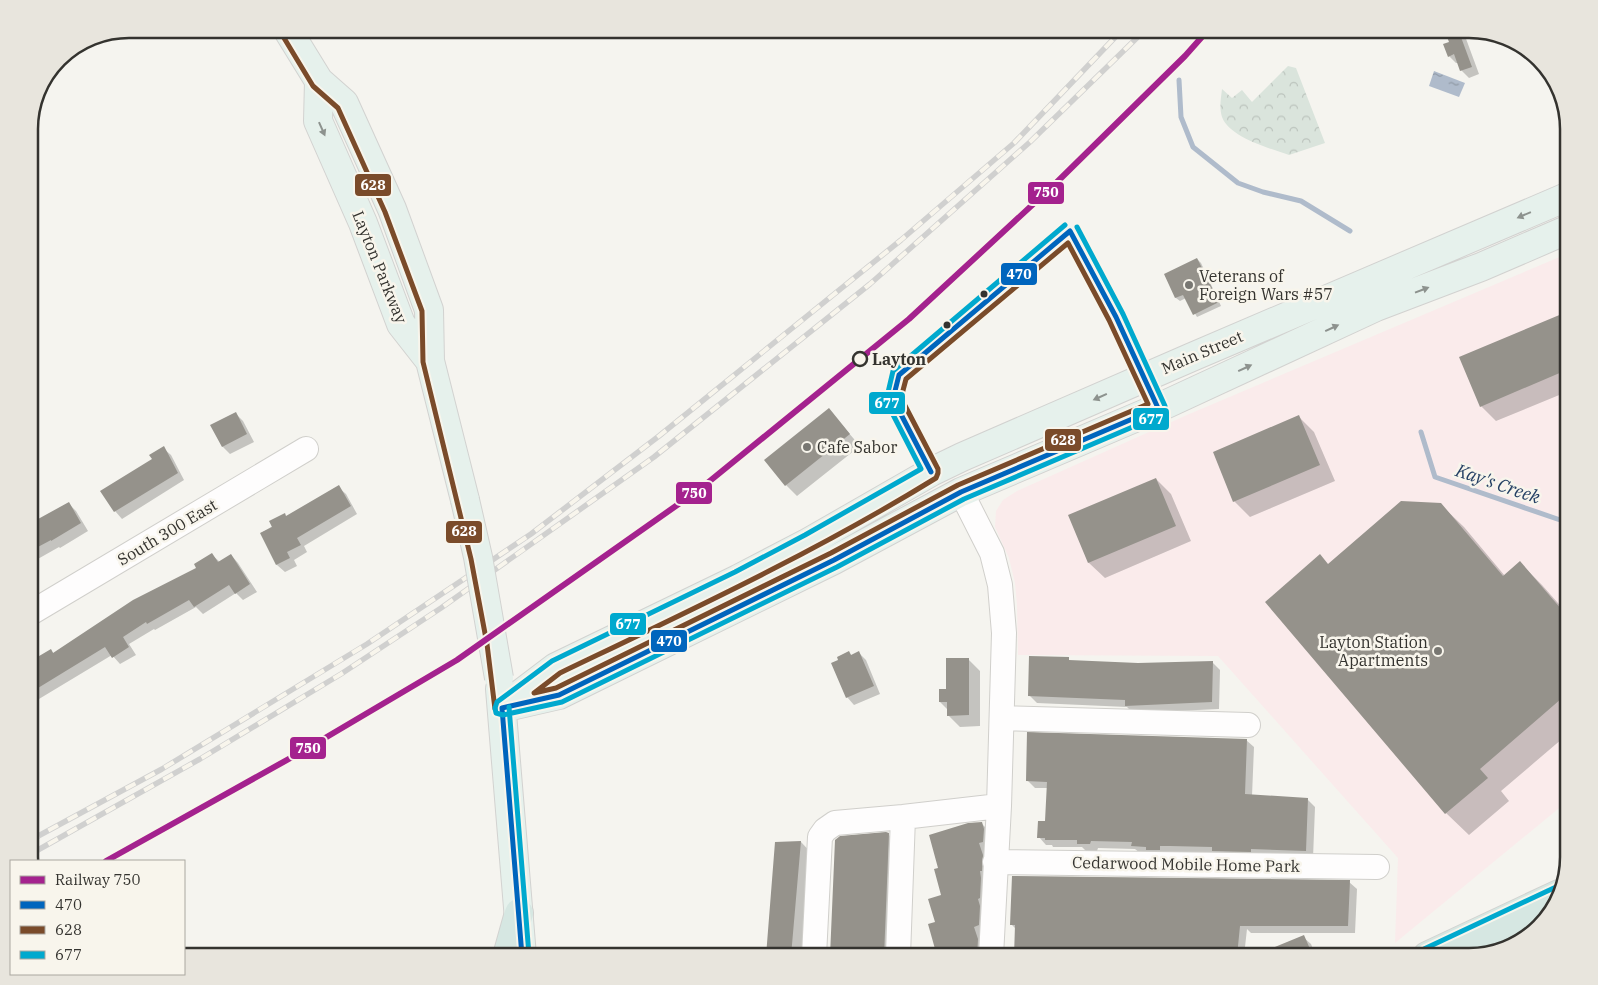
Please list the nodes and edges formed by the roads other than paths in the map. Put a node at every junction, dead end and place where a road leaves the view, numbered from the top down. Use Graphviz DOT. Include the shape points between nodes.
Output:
graph roads {
  1 [pos="293,38"];
  2 [pos="1560,200"];
  3 [pos="1560,233"];
  4 [pos="306,449"];
  5 [pos="961,492"];
  6 [pos="38,609"];
  7 [pos="502,708"];
  8 [pos="1002,718"];
  9 [pos="1248,725"];
  10 [pos="999,806"];
  11 [pos="903,817"];
  12 [pos="996,862"];
  13 [pos="1377,867"];
  14 [pos="1549,901"];
  15 [pos="1545,908"];
  16 [pos="519,913"];
  17 [pos="1503,941"];
  18 [pos="509,948"];
  19 [pos="521,948"];
  20 [pos="814,948"];
  21 [pos="898,948"];
  22 [pos="991,948"];
  23 [pos="1445,948"];
  1 -- 7 [label="main road, Layton Parkway, bridge" via="319,81 344,103 392,210 429,310 430,361 478,557"];
  2 -- 7 [label="main road, Main Street, one-way" via="962,456 738,580 556,667"];
  5 -- 3 [label="main road, Main Street, one-way" via="1167,404 1376,307"];
  4 -- 6 [label="street, South 300 East"];
  5 -- 7 [label="main road, Main Street" via="834,560 559,695"];
  5 -- 8 [label="street" via="992,554 1000,585 1004,633"];
  7 -- 16 [label="main road, Layton Parkway"];
  8 -- 9 [label="street"];
  8 -- 10 [label="street"];
  10 -- 11 [label="street"];
  10 -- 12 [label="street"];
  11 -- 20 [label="street" via="835,823 820,837"];
  11 -- 21 [label="street"];
  12 -- 13 [label="street, Cedarwood Mobile Home Park"];
  12 -- 22 [label="street"];
  14 -- 23 [label="highway"];
  15 -- 17 [label="highway"];
  16 -- 18 [label="highway"];
  16 -- 19 [label="main road, Layton Parkway"];
}
